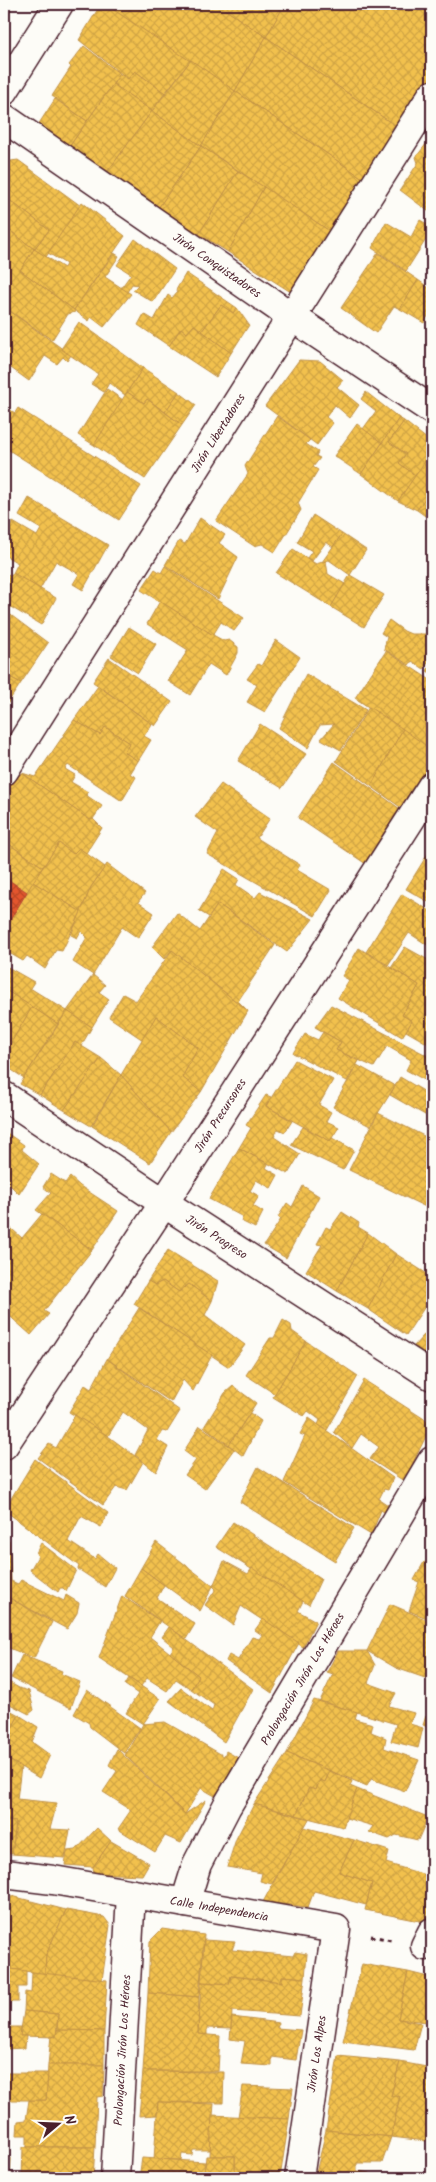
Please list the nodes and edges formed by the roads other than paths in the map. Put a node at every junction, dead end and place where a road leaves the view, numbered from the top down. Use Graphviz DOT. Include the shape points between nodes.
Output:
graph roads {
  1 [pos="59,4"];
  2 [pos="4,91"];
  3 [pos="432,95"];
  4 [pos="4,118"];
  5 [pos="292,317"];
  6 [pos="432,410"];
  7 [pos="4,771"];
  8 [pos="432,786"];
  9 [pos="4,1096"];
  10 [pos="164,1203"];
  11 [pos="432,1376"];
  12 [pos="4,1445"];
  13 [pos="432,1461"];
  14 [pos="4,1874"];
  15 [pos="131,1894"];
  16 [pos="184,1902"];
  17 [pos="336,1929"];
  18 [pos="115,2178"];
  19 [pos="299,2178"];
  1 -- 2 [label="street"];
  3 -- 5 [label="street, Jirón Libertadores"];
  4 -- 5 [label="street, Jirón Conquistadores"];
  5 -- 6 [label="street, Jirón Conquistadores"];
  5 -- 7 [label="street, Jirón Libertadores"];
  8 -- 10 [label="street, Jirón Precursores"];
  9 -- 10 [label="street, Jirón Progreso"];
  10 -- 11 [label="street, Jirón Progreso"];
  10 -- 12 [label="street, Jirón Precursores"];
  13 -- 16 [label="street, Prolongación Jirón Los Héroes" via="227,1806 197,1864"];
  14 -- 15 [label="street, Calle Independencia"];
  15 -- 16 [label="street, Calle Independencia"];
  15 -- 18 [label="street, Prolongación Jirón Los Héroes"];
  16 -- 17 [label="street, Calle Independencia"];
  17 -- 19 [label="street, Jirón Los Alpes"];
}
